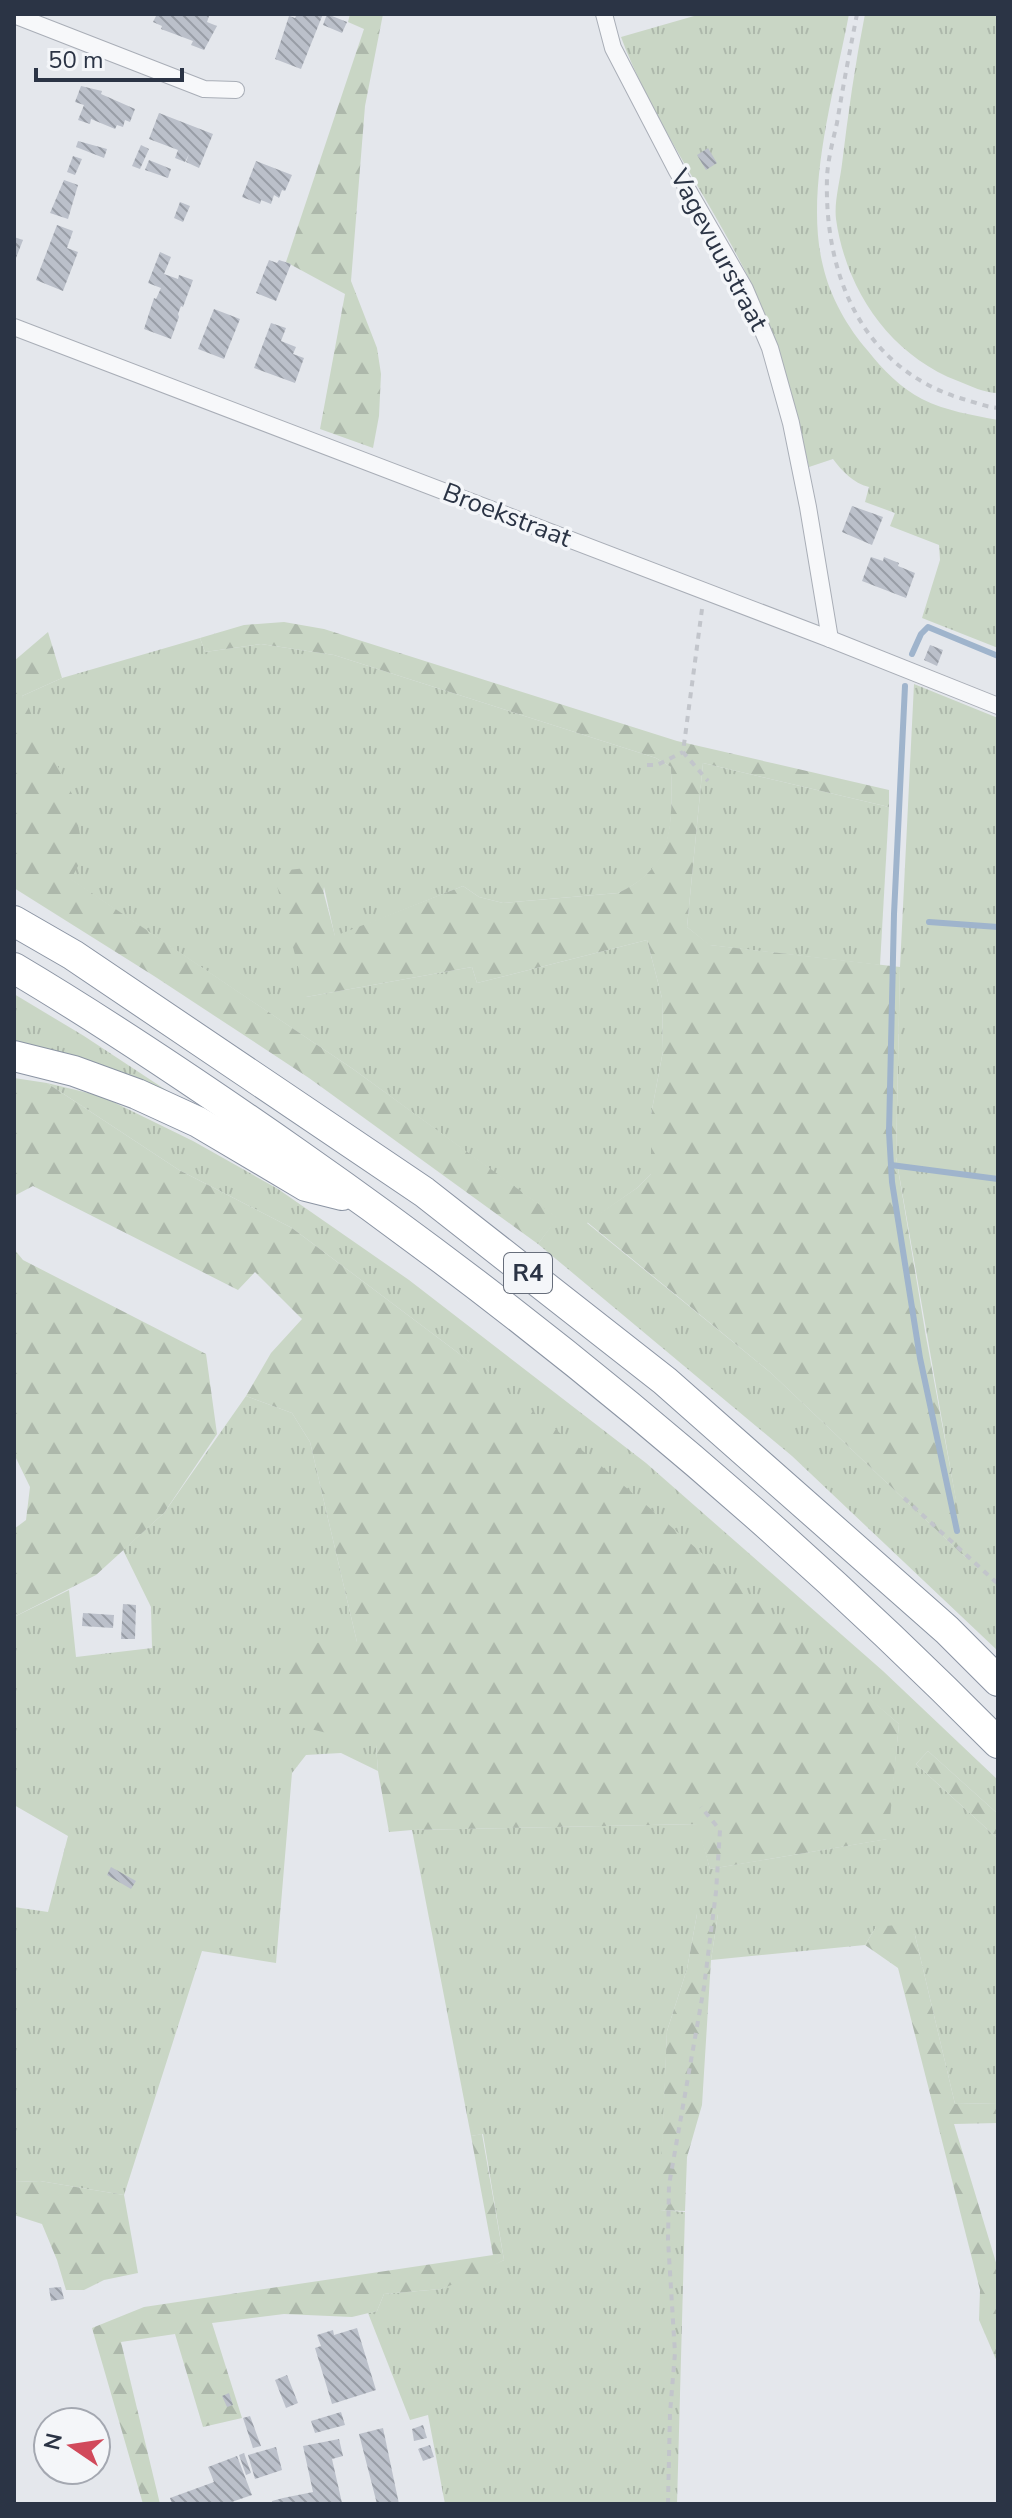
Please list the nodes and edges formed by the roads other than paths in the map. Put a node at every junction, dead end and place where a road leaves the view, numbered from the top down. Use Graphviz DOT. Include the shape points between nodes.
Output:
graph roads {
  1 [pos="604,14"];
  2 [pos="14,15"];
  3 [pos="236,90"];
  4 [pos="14,327"];
  5 [pos="830,639"];
  6 [pos="998,706"];
  7 [pos="14,921"];
  8 [pos="14,968"];
  9 [pos="14,1056"];
  10 [pos="362,1200"];
  11 [pos="998,1681"];
  12 [pos="998,1743"];
  1 -- 5 [label="street, Vagevuurstraat" via="613,48 745,289 770,348 791,423"];
  2 -- 3 [label="street" via="204,89"];
  4 -- 5 [label="street, Broekstraat"];
  5 -- 6 [label="street, Broekstraat"];
  7 -- 11 [label="highway, R4" via="73,955 424,1192 665,1381"];
  8 -- 10 [label="highway, R4" via="144,1048"];
  9 -- 10 [label="highway" via="137,1094 198,1122 306,1186"];
  10 -- 12 [label="highway, R4" via="641,1415 778,1533"];
}
